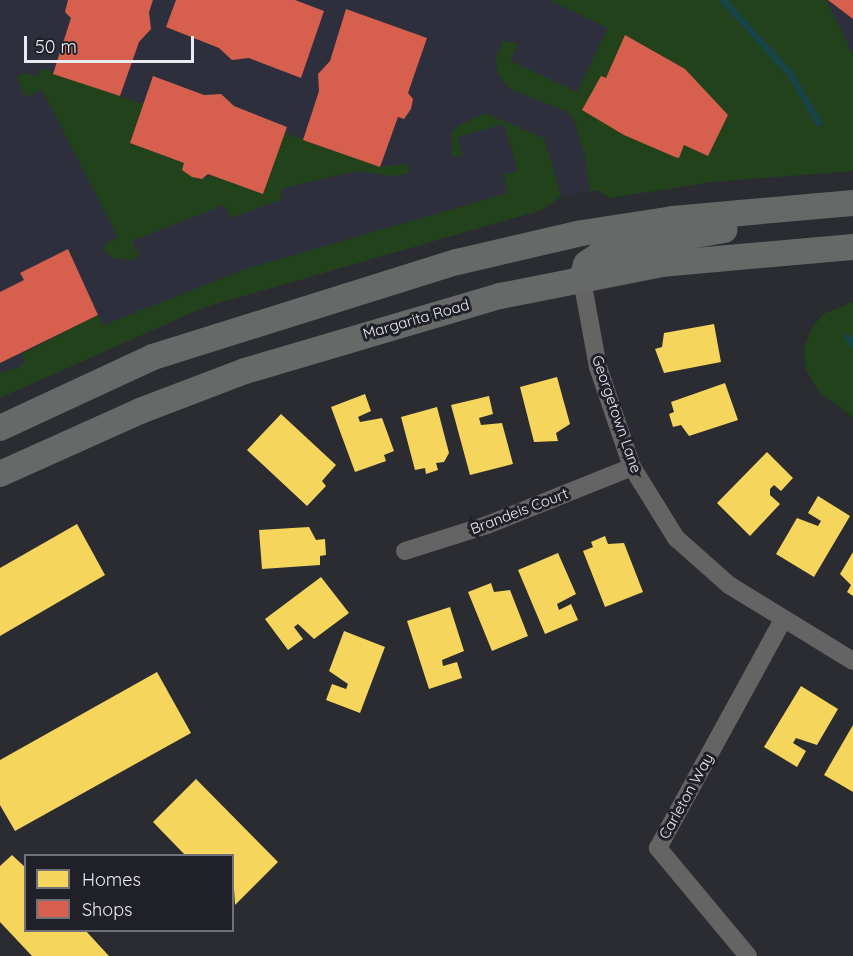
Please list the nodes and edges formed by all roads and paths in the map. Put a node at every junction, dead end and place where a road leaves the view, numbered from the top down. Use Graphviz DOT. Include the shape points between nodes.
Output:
graph roads {
  1 [pos="853,203"];
  2 [pos="853,219"];
  3 [pos="853,247"];
  4 [pos="582,280"];
  5 [pos="0,428"];
  6 [pos="632,467"];
  7 [pos="0,474"];
  8 [pos="405,551"];
  9 [pos="783,620"];
  10 [pos="853,661"];
  11 [pos="748,956"];
  1 -- 5 [label="main road" via="673,219 593,231 457,262 153,357"];
  2 -- 4 [label="main road" via="717,231 621,248 586,264"];
  3 -- 4 [label="main road, Margarita Road" via="672,262"];
  4 -- 6 [label="street, Georgetown Lane" via="598,366"];
  4 -- 7 [label="main road, Margarita Road" via="500,296 245,371 140,411"];
  6 -- 8 [label="street, Brandeis Court" via="487,525"];
  6 -- 9 [label="street, Georgetown Lane" via="676,538 729,585"];
  9 -- 10 [label="street, Georgetown Lane"];
  9 -- 11 [label="street, Carleton Way" via="658,848"];
}
